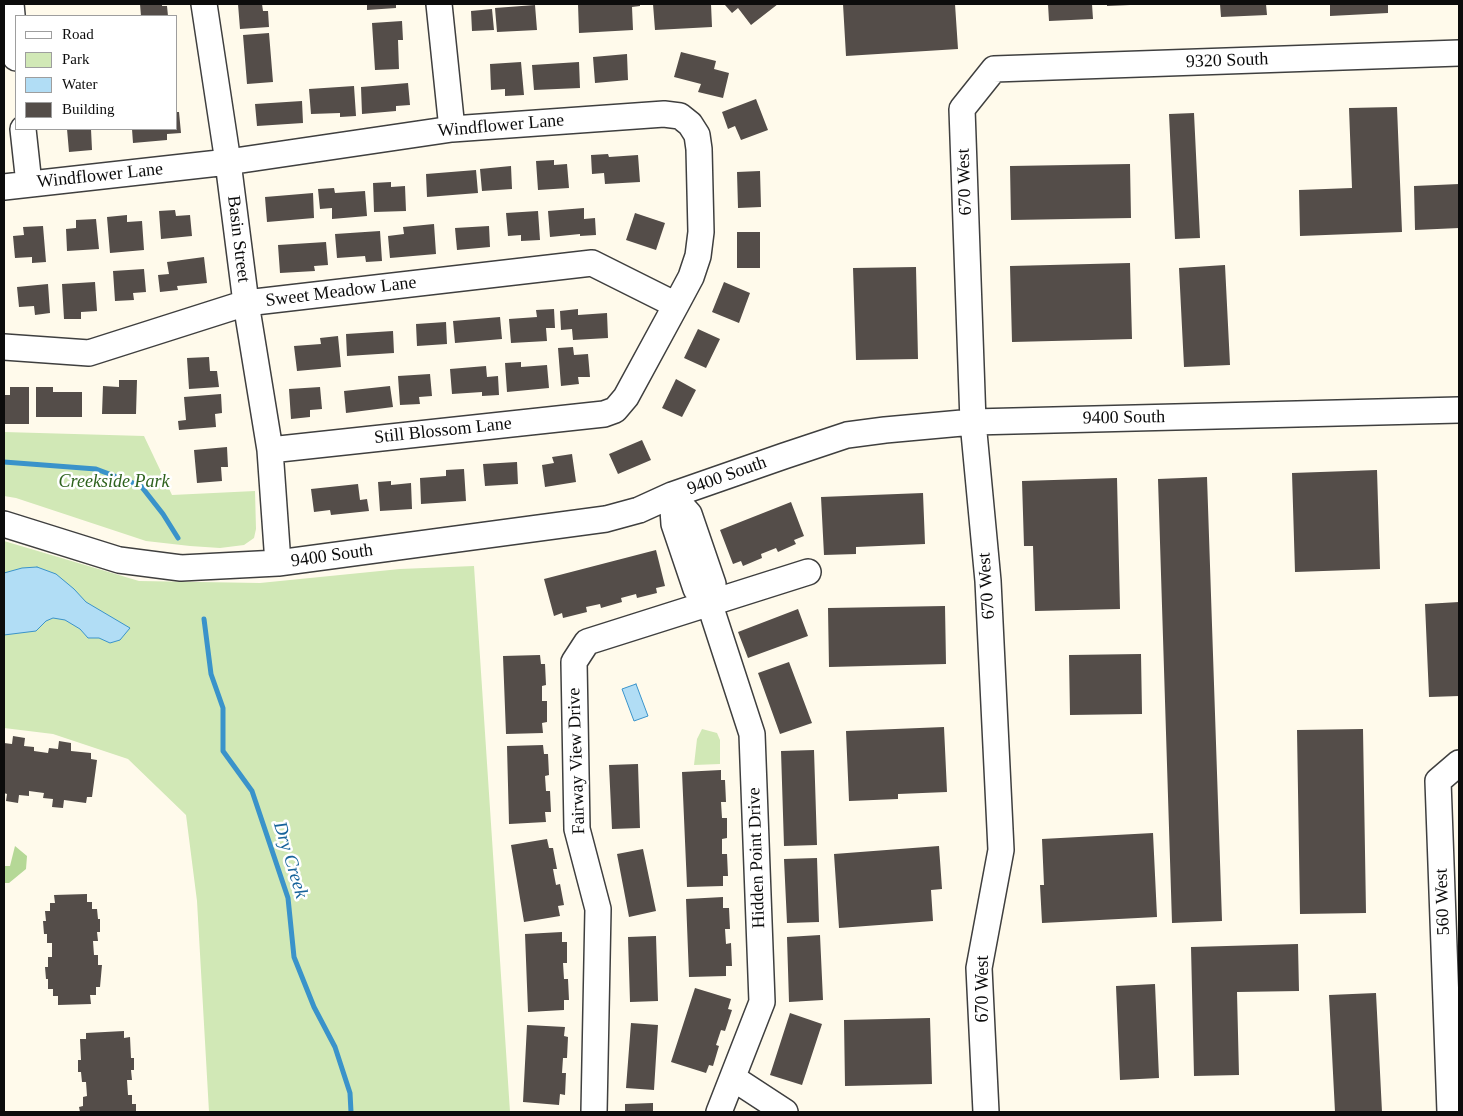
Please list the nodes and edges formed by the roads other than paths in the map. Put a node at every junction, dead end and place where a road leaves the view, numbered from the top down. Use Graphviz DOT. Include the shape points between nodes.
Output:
graph roads {
  1 [pos="11,4"];
  2 [pos="204,4"];
  3 [pos="439,4"];
  4 [pos="15,47"];
  5 [pos="1459,53"];
  6 [pos="994,69"];
  7 [pos="452,129"];
  8 [pos="24,130"];
  9 [pos="228,162"];
  10 [pos="29,184"];
  11 [pos="4,187"];
  12 [pos="246,303"];
  13 [pos="676,305"];
  14 [pos="4,347"];
  15 [pos="615,410"];
  16 [pos="1459,410"];
  17 [pos="973,422"];
  18 [pos="270,450"];
  19 [pos="672,495"];
  20 [pos="4,524"];
  21 [pos="278,563"];
  22 [pos="808,572"];
  23 [pos="709,602"];
  24 [pos="1459,763"];
  25 [pos="733,1078"];
  26 [pos="594,1112"];
  27 [pos="720,1112"];
  28 [pos="785,1112"];
  29 [pos="986,1112"];
  30 [pos="1450,1112"];
  1 -- 4 [label="street"];
  2 -- 9 [label="street, Basin Street"];
  3 -- 7 [label="street"];
  5 -- 6 [label="street, 9320 South"];
  6 -- 17 [label="street, 670 West" via="962,109"];
  7 -- 9 [label="street, Windflower Lane"];
  7 -- 13 [label="street, Windflower Lane" via="664,114 680,116 690,124 696,136 701,232 691,277"];
  8 -- 10 [label="street"];
  9 -- 10 [label="street, Windflower Lane"];
  9 -- 12 [label="street, Basin Street"];
  10 -- 11 [label="street, Windflower Lane"];
  12 -- 13 [label="street, Sweet Meadow Lane" via="592,264"];
  12 -- 14 [label="street, Sweet Meadow Lane" via="89,353"];
  12 -- 18 [label="street, Basin Street"];
  13 -- 15 [label="street, Windflower Lane" via="626,397"];
  15 -- 18 [label="street, Still Blossom Lane" via="604,414"];
  16 -- 17 [label="street, 9400 South"];
  17 -- 19 [label="street, 9400 South" via="847,435"];
  17 -- 29 [label="street, 670 West" via="988,581 1001,850 979,968"];
  18 -- 21 [label="street, Basin Street"];
  19 -- 21 [label="street, 9400 South" via="639,510 606,519"];
  19 -- 23 [label="street, Hidden Point Drive" via="674,524 696,589"];
  20 -- 21 [label="street, 9400 South" via="119,560 181,568"];
  22 -- 23 [label="street, Fairway View Drive"];
  23 -- 25 [label="street, Hidden Point Drive" via="752,734 762,1002"];
  23 -- 26 [label="street, Fairway View Drive" via="587,642 574,662 577,829 598,909"];
  24 -- 30 [label="street, 560 West" via="1438,781"];
  25 -- 27 [label="street, Hidden Point Drive"];
  25 -- 28 [label="street"];
}
